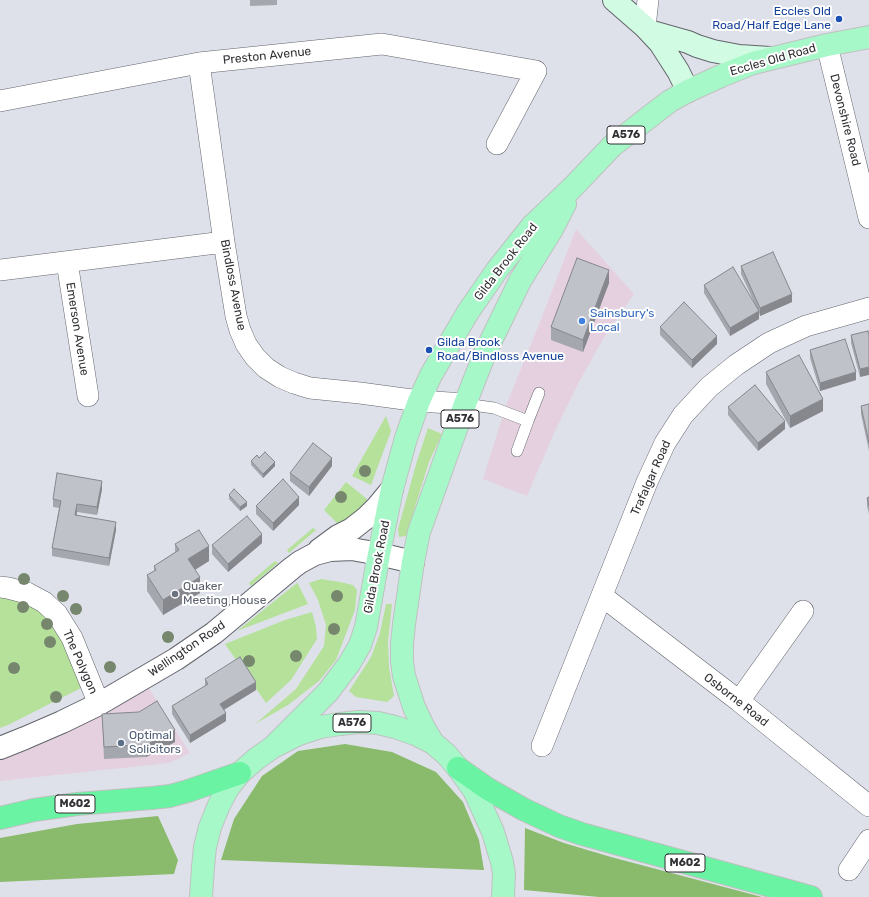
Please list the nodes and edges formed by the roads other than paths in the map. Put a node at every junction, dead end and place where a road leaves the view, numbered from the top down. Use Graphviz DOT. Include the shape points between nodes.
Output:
graph roads {
  1 [pos="614,0"];
  2 [pos="648,0"];
  3 [pos="647,29"];
  4 [pos="869,37"];
  5 [pos="827,45"];
  6 [pos="776,58"];
  7 [pos="199,63"];
  8 [pos="688,91"];
  9 [pos="0,101"];
  10 [pos="497,144"];
  11 [pos="572,188"];
  12 [pos="869,218"];
  13 [pos="224,242"];
  14 [pos="67,262"];
  15 [pos="0,270"];
  16 [pos="869,308"];
  17 [pos="539,392"];
  18 [pos="88,396"];
  19 [pos="419,401"];
  20 [pos="465,404"];
  21 [pos="528,421"];
  22 [pos="517,451"];
  23 [pos="392,489"];
  24 [pos="315,554"];
  25 [pos="379,554"];
  26 [pos="413,562"];
  27 [pos="0,587"];
  28 [pos="602,596"];
  29 [pos="803,612"];
  30 [pos="738,701"];
  31 [pos="99,704"];
  32 [pos="432,743"];
  33 [pos="542,746"];
  34 [pos="272,747"];
  35 [pos="0,748"];
  36 [pos="458,768"];
  37 [pos="240,774"];
  38 [pos="869,806"];
  39 [pos="0,818"];
  40 [pos="869,840"];
  41 [pos="858,867"];
  42 [pos="201,897"];
  43 [pos="503,897"];
  44 [pos="811,897"];
  1 -- 3 [label="main road"];
  2 -- 3 [label="street"];
  3 -- 6 [label="main road" via="713,51 739,56"];
  3 -- 8 [label="main road" via="670,57"];
  4 -- 5 [label="main road, Eccles Old Road / A576"];
  5 -- 6 [label="main road, Eccles Old Road / A576"];
  5 -- 12 [label="street, Devonshire Road"];
  6 -- 8 [label="main road, Eccles Old Road / A576" via="753,63"];
  7 -- 9 [label="street, Preston Avenue"];
  7 -- 10 [label="street, Preston Avenue" via="382,44 536,71"];
  7 -- 13 [label="street, Bindloss Avenue"];
  8 -- 11 [label="main road, Eccles Old Road / A576" via="670,101 612,146"];
  11 -- 19 [label="main road, Gilda Brook Road / A576" via="532,226 497,270 468,312 431,375"];
  11 -- 20 [label="main road, Gilda Brook Road / A576" via="551,231 507,306"];
  13 -- 14 [label="street"];
  13 -- 19 [label="street, Bindloss Avenue" via="240,330 246,344 266,368 280,377 310,388"];
  14 -- 15 [label="street"];
  14 -- 18 [label="street, Emerson Avenue"];
  16 -- 28 [label="street, Trafalgar Road" via="806,326 769,343 709,387 683,415 665,443 647,482"];
  17 -- 21 [label="lane"];
  19 -- 20 [label="street, Bindloss Avenue"];
  19 -- 23 [label="main road, Gilda Brook Road / A576"];
  20 -- 21 [label="lane" via="494,408"];
  20 -- 26 [label="main road, Gilda Brook Road / A576" via="419,532"];
  21 -- 22 [label="lane"];
  23 -- 24 [label="street" via="366,518"];
  23 -- 25 [label="main road, Gilda Brook Road / A576"];
  24 -- 25 [label="street, Wellington Road" via="341,549"];
  24 -- 31 [label="street, Wellington Road" via="292,568 214,633 176,659"];
  25 -- 26 [label="street, Wellington Road"];
  25 -- 34 [label="main road, Gilda Brook Road / A576" via="366,627 350,664 328,692"];
  26 -- 32 [label="main road, Gilda Brook Road / A576" via="404,624 402,660 404,676 414,707"];
  27 -- 31 [label="street, The Polygon" via="27,593 44,602 58,614 72,638"];
  28 -- 30 [label="street, Osborne Road"];
  28 -- 33 [label="street, Trafalgar Road"];
  29 -- 30 [label="street"];
  30 -- 38 [label="street, Osborne Road"];
  31 -- 35 [label="street, Wellington Road"];
  32 -- 34 [label="main road, A576" via="395,727 358,722 320,727"];
  32 -- 36 [label="main road, A576"];
  34 -- 37 [label="main road, A576"];
  36 -- 43 [label="main road, A576" via="474,790 498,848 504,874"];
  36 -- 44 [label="highway, M602" via="488,789 559,826"];
  37 -- 39 [label="highway, M602" via="188,791 152,798 76,804"];
  37 -- 42 [label="main road, A576" via="228,788 212,822 205,847"];
  40 -- 41 [label="street"];
}
